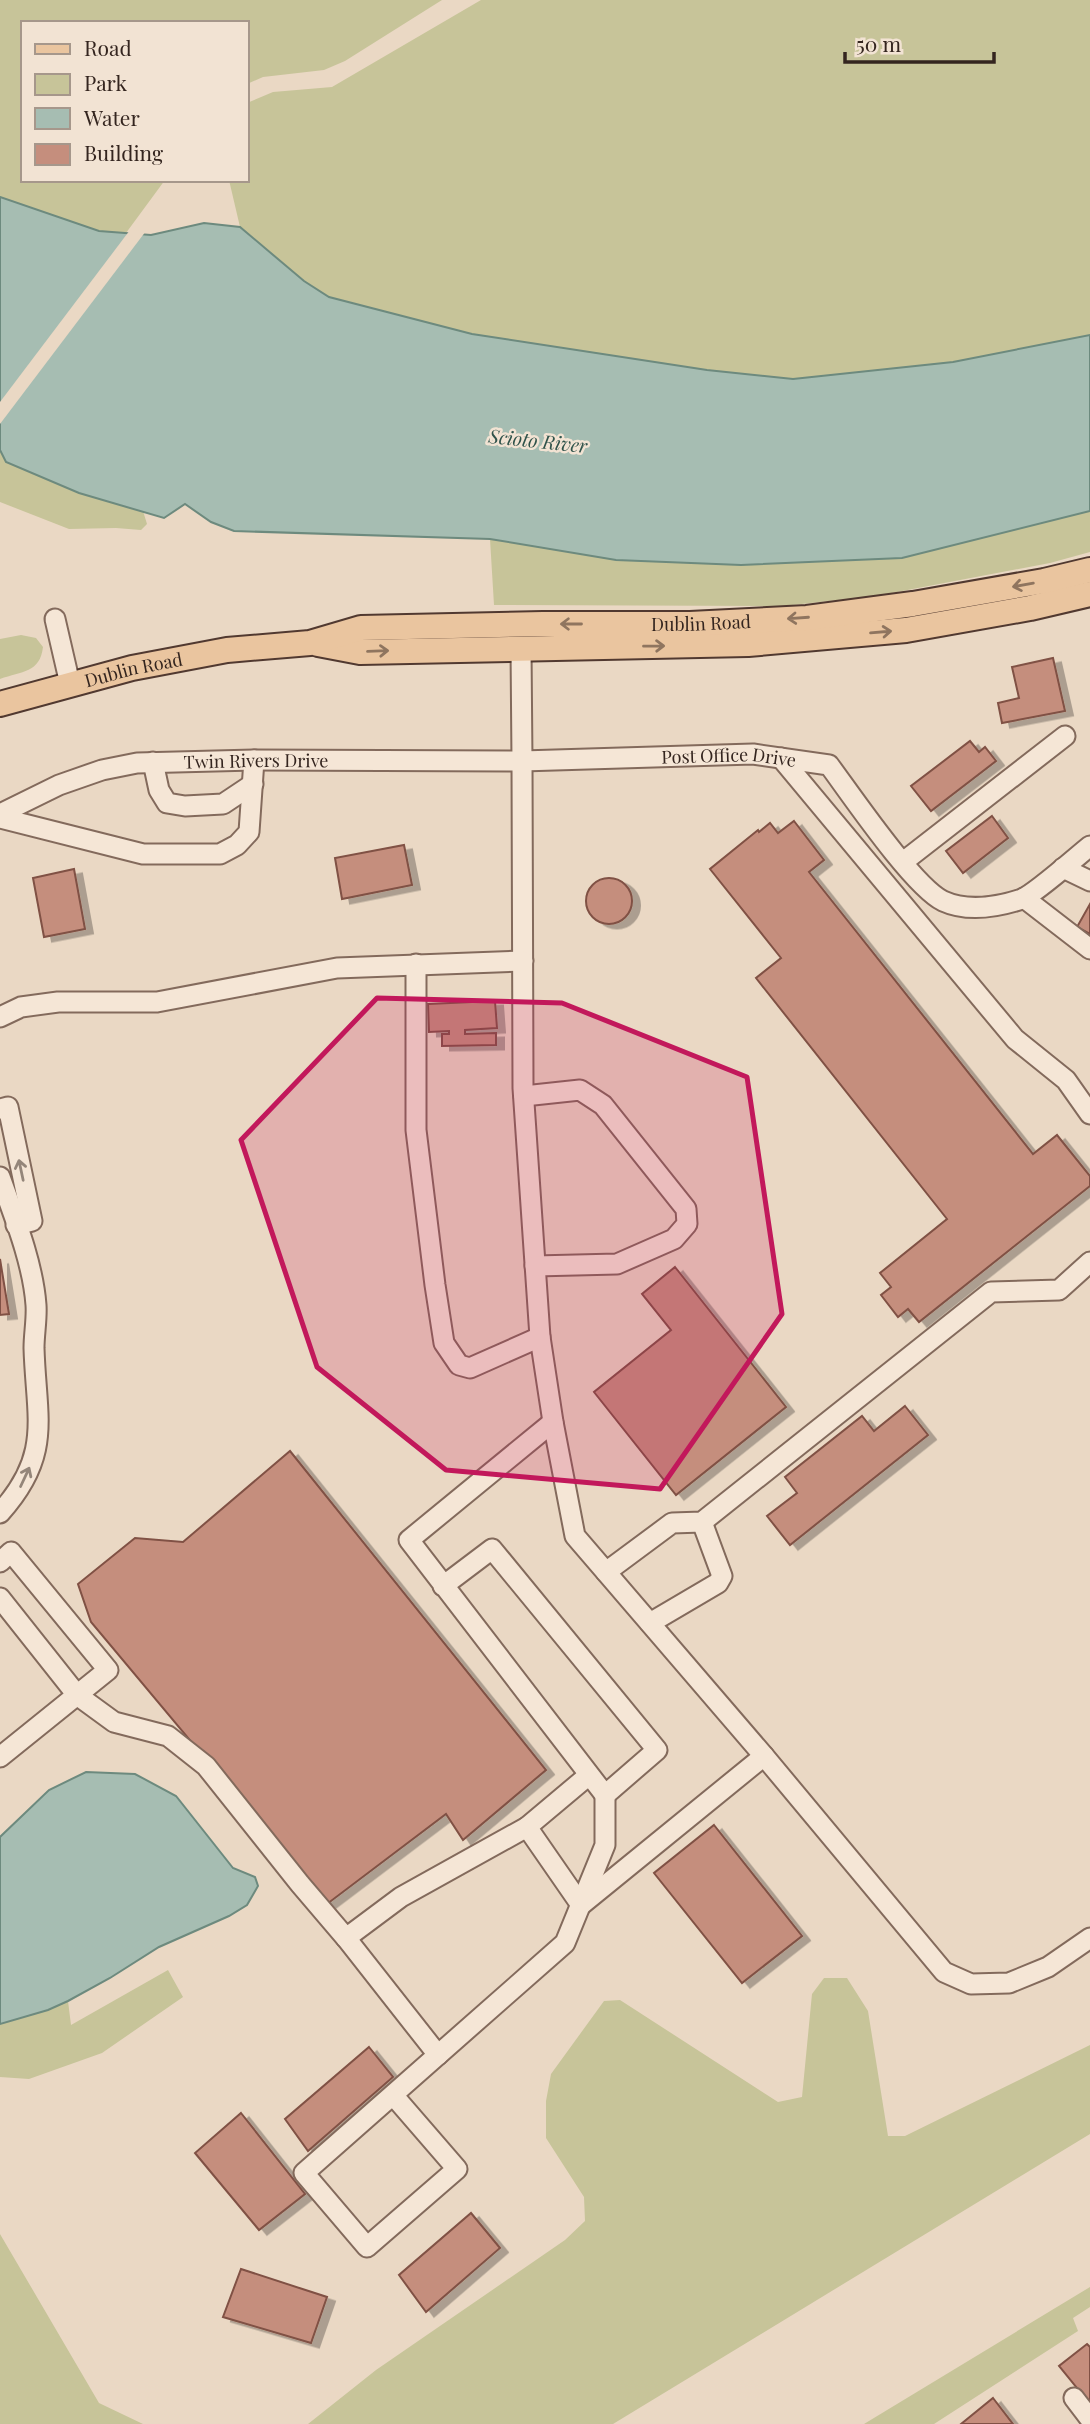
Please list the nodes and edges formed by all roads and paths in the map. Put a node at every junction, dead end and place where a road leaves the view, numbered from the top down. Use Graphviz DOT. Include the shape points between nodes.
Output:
graph roads {
  1 [pos="1090,570"];
  2 [pos="1090,594"];
  3 [pos="55,619"];
  4 [pos="310,643"];
  5 [pos="521,648"];
  6 [pos="70,684"];
  7 [pos="0,704"];
  8 [pos="1065,736"];
  9 [pos="781,758"];
  10 [pos="254,760"];
  11 [pos="522,761"];
  12 [pos="153,762"];
  13 [pos="253,784"];
  14 [pos="0,816"];
  15 [pos="1090,846"];
  16 [pos="903,862"];
  17 [pos="1063,868"];
  18 [pos="1090,881"];
  19 [pos="1024,898"];
  20 [pos="1090,949"];
  21 [pos="523,961"];
  22 [pos="416,964"];
  23 [pos="0,1017"];
  24 [pos="524,1096"];
  25 [pos="0,1109"];
  26 [pos="1090,1114"];
  27 [pos="0,1177"];
  28 [pos="16,1224"];
  29 [pos="1090,1262"];
  30 [pos="536,1266"];
  31 [pos="540,1337"];
  32 [pos="553,1422"];
  33 [pos="0,1513"];
  34 [pos="702,1522"];
  35 [pos="0,1562"];
  36 [pos="606,1572"];
  37 [pos="443,1586"];
  38 [pos="0,1598"];
  39 [pos="650,1623"];
  40 [pos="77,1695"];
  41 [pos="764,1756"];
  42 [pos="0,1757"];
  43 [pos="589,1775"];
  44 [pos="605,1795"];
  45 [pos="527,1827"];
  46 [pos="581,1905"];
  47 [pos="346,1938"];
  48 [pos="1090,1938"];
  49 [pos="438,2056"];
  50 [pos="393,2095"];
  51 [pos="1074,2398"];
  52 [pos="1090,2419"];
  1 -- 4 [label="main road, Dublin Road, one-way" via="913,604 807,618 361,628"];
  5 -- 2 [label="main road, Dublin Road, one-way" via="748,644 906,630"];
  3 -- 6 [label="street"];
  4 -- 5 [label="main road, Dublin Road, one-way" via="360,652"];
  4 -- 6 [label="main road, Dublin Road" via="227,650"];
  5 -- 11 [label="street"];
  6 -- 7 [label="main road, Dublin Road"];
  8 -- 16 [label="street"];
  9 -- 11 [label="street, Post Office Drive" via="753,754"];
  9 -- 16 [label="street, Post Office Drive" via="829,765"];
  9 -- 26 [label="street" via="1015,1039 1066,1080"];
  10 -- 11 [label="street, Twin Rivers Drive"];
  10 -- 12 [label="street, Twin Rivers Drive"];
  10 -- 13 [label="street"];
  11 -- 21 [label="street"];
  12 -- 13 [label="street" via="167,803 223,804"];
  12 -- 14 [label="street, Twin Rivers Drive" via="102,770 59,785"];
  13 -- 14 [label="street" via="249,832 220,854 143,854"];
  15 -- 17 [label="street"];
  16 -- 19 [label="street, Post Office Drive" via="945,902 976,908"];
  17 -- 18 [label="street"];
  17 -- 19 [label="street"];
  19 -- 20 [label="street"];
  21 -- 22 [label="street"];
  21 -- 24 [label="street"];
  22 -- 23 [label="street" via="337,968 157,1002 58,1002 21,1007"];
  22 -- 31 [label="street" via="416,1130 444,1343 459,1364 470,1368"];
  24 -- 30 [label="street"];
  24 -- 30 [label="street" via="580,1090 603,1105 686,1209 687,1224 674,1239 617,1264"];
  28 -- 25 [label="street, one-way" via="32,1221 8,1107"];
  27 -- 28 [label="street"];
  33 -- 28 [label="street, one-way" via="16,1495 39,1436 36,1305"];
  29 -- 34 [label="street" via="1059,1290 991,1292"];
  30 -- 31 [label="street"];
  31 -- 32 [label="street"];
  32 -- 36 [label="street" via="575,1536"];
  32 -- 37 [label="street" via="409,1540"];
  34 -- 36 [label="street" via="672,1523"];
  34 -- 39 [label="street" via="722,1576 712,1587"];
  35 -- 40 [label="street" via="11,1552 108,1670"];
  36 -- 39 [label="street"];
  37 -- 43 [label="street"];
  37 -- 44 [label="street" via="492,1549 657,1750"];
  38 -- 40 [label="street"];
  39 -- 41 [label="street"];
  40 -- 42 [label="street"];
  40 -- 47 [label="street" via="114,1722 168,1736 205,1766"];
  41 -- 46 [label="street"];
  41 -- 48 [label="street" via="944,1972 971,1984 1009,1983 1048,1967"];
  43 -- 44 [label="street"];
  43 -- 45 [label="street"];
  44 -- 46 [label="street" via="605,1845"];
  45 -- 46 [label="street"];
  45 -- 47 [label="street" via="401,1897"];
  46 -- 49 [label="street" via="565,1943"];
  47 -- 49 [label="street"];
  49 -- 50 [label="street"];
  50 -- 50 [label="street" via="304,2173 367,2247 457,2169"];
  51 -- 52 [label="street"];
}
